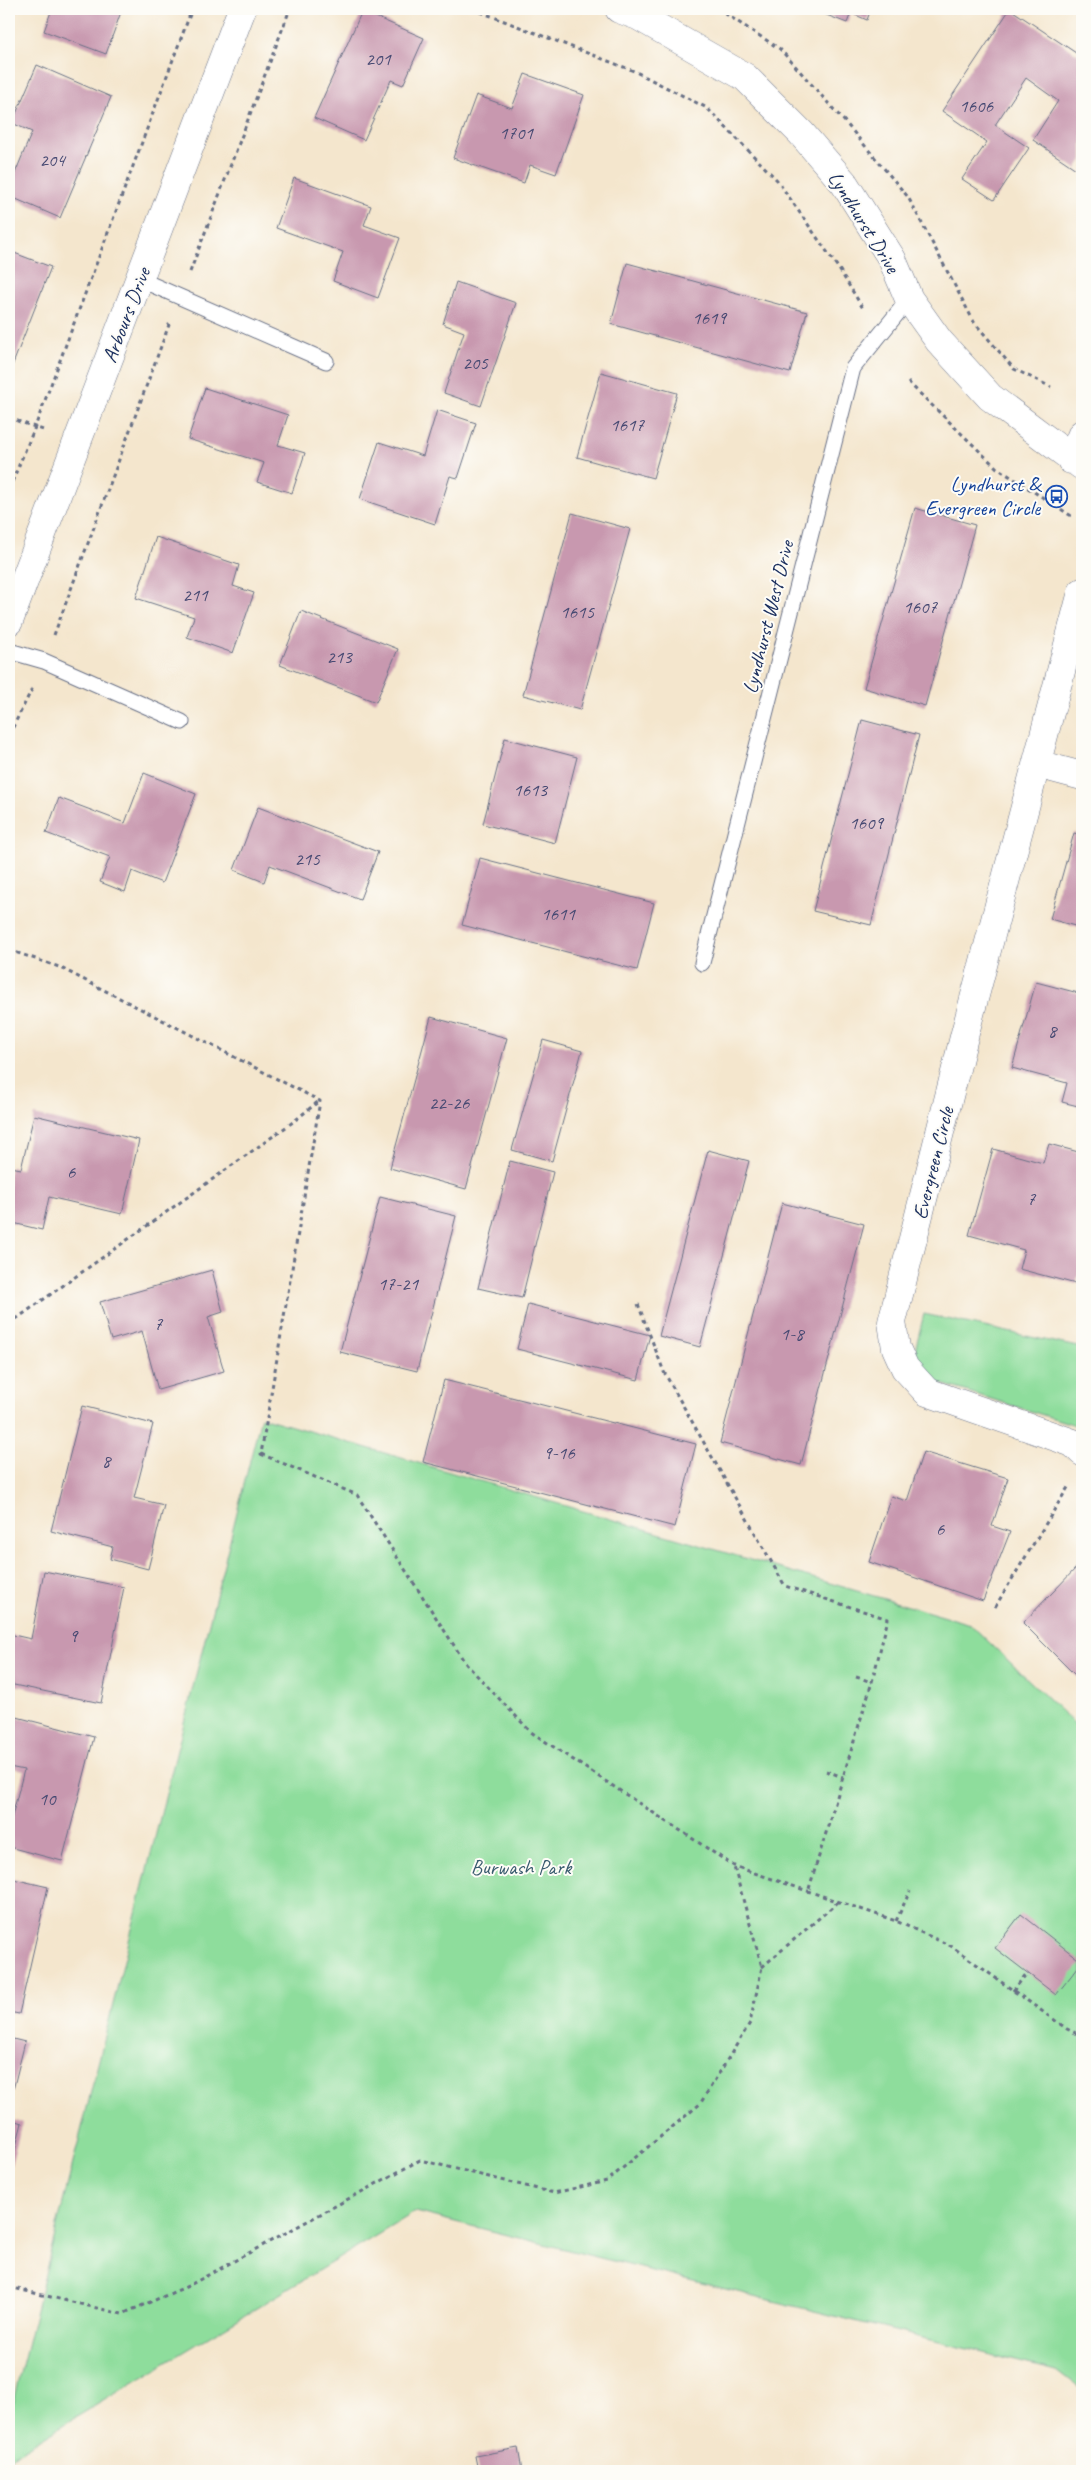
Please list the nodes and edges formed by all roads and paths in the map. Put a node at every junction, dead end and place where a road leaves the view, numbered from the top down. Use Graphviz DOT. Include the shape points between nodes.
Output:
graph roads {
  1 [pos="192,9"];
  2 [pos="242,9"];
  3 [pos="290,9"];
  4 [pos="472,9"];
  5 [pos="633,11"];
  6 [pos="139,279"];
  7 [pos="179,296"];
  8 [pos="909,298"];
  9 [pos="867,316"];
  10 [pos="326,361"];
  11 [pos="908,382"];
  12 [pos="9,418"];
  13 [pos="35,427"];
  14 [pos="1082,434"];
  15 [pos="1077,463"];
  16 [pos="9,489"];
  17 [pos="1073,517"];
  18 [pos="1082,592"];
  19 [pos="9,621"];
  20 [pos="9,651"];
  21 [pos="44,661"];
  22 [pos="182,722"];
  23 [pos="9,736"];
  24 [pos="1037,764"];
  25 [pos="1082,776"];
  26 [pos="9,950"];
  27 [pos="702,963"];
  28 [pos="320,1101"];
  29 [pos="638,1304"];
  30 [pos="9,1324"];
  31 [pos="1082,1452"];
  32 [pos="1071,1481"];
  33 [pos="995,1607"];
  34 [pos="856,1677"];
  35 [pos="872,1682"];
  36 [pos="826,1771"];
  37 [pos="843,1777"];
  38 [pos="734,1866"];
  39 [pos="910,1891"];
  40 [pos="808,1892"];
  41 [pos="838,1902"];
  42 [pos="896,1921"];
  43 [pos="762,1967"];
  44 [pos="1027,1973"];
  45 [pos="1014,1991"];
  46 [pos="1082,2036"];
  47 [pos="9,2287"];
  1 -- 13 [label="path"];
  2 -- 6 [label="street, Arbours Drive"];
  3 -- 7 [label="path"];
  4 -- 9 [label="path" via="634,71 707,108 777,180 840,269"];
  5 -- 8 [label="street, Lyndhurst Drive" via="746,78 801,133 844,183 892,260"];
  6 -- 7 [label="lane"];
  6 -- 19 [label="street, Arbours Drive"];
  7 -- 10 [label="lane"];
  7 -- 21 [label="path"];
  8 -- 15 [label="street, Lyndhurst Drive" via="940,341 990,397"];
  8 -- 27 [label="lane, Lyndhurst West Drive" via="853,368"];
  11 -- 17 [label="path" via="997,468"];
  12 -- 13 [label="path"];
  13 -- 16 [label="path"];
  14 -- 15 [label="street"];
  18 -- 24 [label="street, Evergreen Circle"];
  20 -- 21 [label="lane"];
  21 -- 22 [label="lane"];
  21 -- 23 [label="path"];
  24 -- 25 [label="street"];
  24 -- 31 [label="street, Evergreen Circle" via="892,1322 896,1348 905,1368 927,1392 1073,1443"];
  26 -- 28 [label="path" via="59,967"];
  28 -- 30 [label="path"];
  28 -- 38 [label="path" via="261,1454 357,1495 466,1664 531,1732"];
  29 -- 35 [label="path" via="664,1372 785,1586 888,1619"];
  32 -- 33 [label="path"];
  34 -- 35 [label="path"];
  35 -- 37 [label="path"];
  36 -- 37 [label="path"];
  37 -- 40 [label="path"];
  38 -- 40 [label="path"];
  38 -- 43 [label="path"];
  39 -- 42 [label="path"];
  40 -- 41 [label="path"];
  41 -- 42 [label="path"];
  41 -- 43 [label="path"];
  42 -- 45 [label="path" via="951,1946"];
  43 -- 47 [label="path" via="750,2023 700,2104 607,2181 554,2193 420,2160 188,2286 122,2314"];
  44 -- 45 [label="path"];
  45 -- 46 [label="path"];
}
